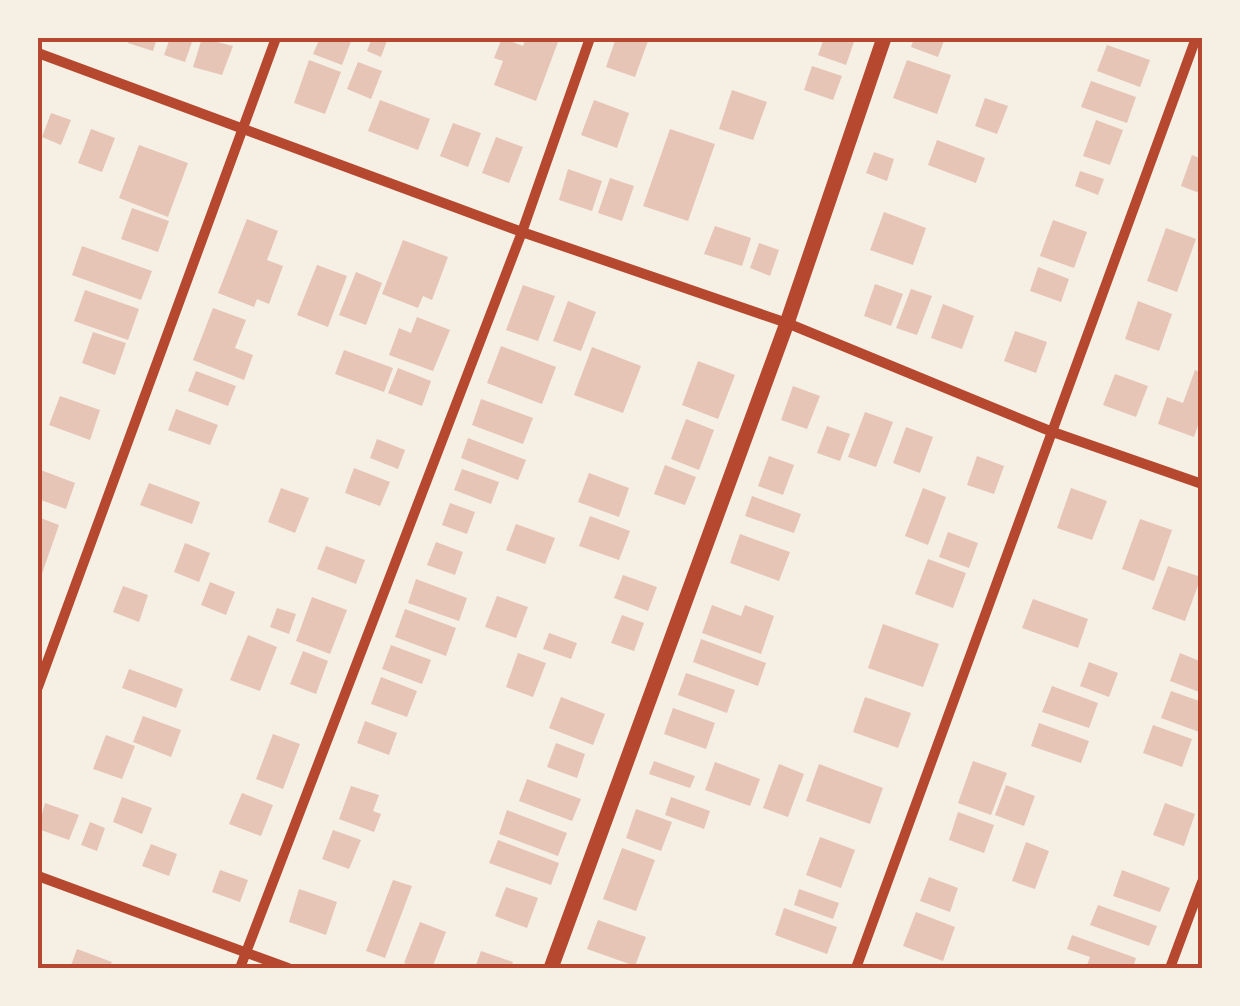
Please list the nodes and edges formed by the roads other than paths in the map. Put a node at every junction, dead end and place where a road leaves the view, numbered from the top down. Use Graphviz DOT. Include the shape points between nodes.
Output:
graph roads {
  1 [pos="276,38"];
  2 [pos="590,38"];
  3 [pos="884,38"];
  4 [pos="1196,38"];
  5 [pos="38,53"];
  6 [pos="242,129"];
  7 [pos="522,232"];
  8 [pos="787,323"];
  9 [pos="1050,431"];
  10 [pos="1202,484"];
  11 [pos="38,687"];
  12 [pos="38,876"];
  13 [pos="1202,882"];
  14 [pos="245,953"];
  15 [pos="240,968"];
  16 [pos="288,968"];
  17 [pos="551,968"];
  18 [pos="856,968"];
  19 [pos="1170,968"];
  1 -- 6 [label="street"];
  2 -- 7 [label="street"];
  3 -- 8 [label="street"];
  4 -- 9 [label="street"];
  5 -- 6 [label="street"];
  6 -- 7 [label="street"];
  6 -- 11 [label="street"];
  7 -- 8 [label="street"];
  7 -- 14 [label="street"];
  8 -- 9 [label="street"];
  8 -- 17 [label="street"];
  9 -- 10 [label="street"];
  9 -- 18 [label="street"];
  12 -- 14 [label="street"];
  13 -- 19 [label="street"];
  14 -- 15 [label="street"];
  14 -- 16 [label="street"];
}
